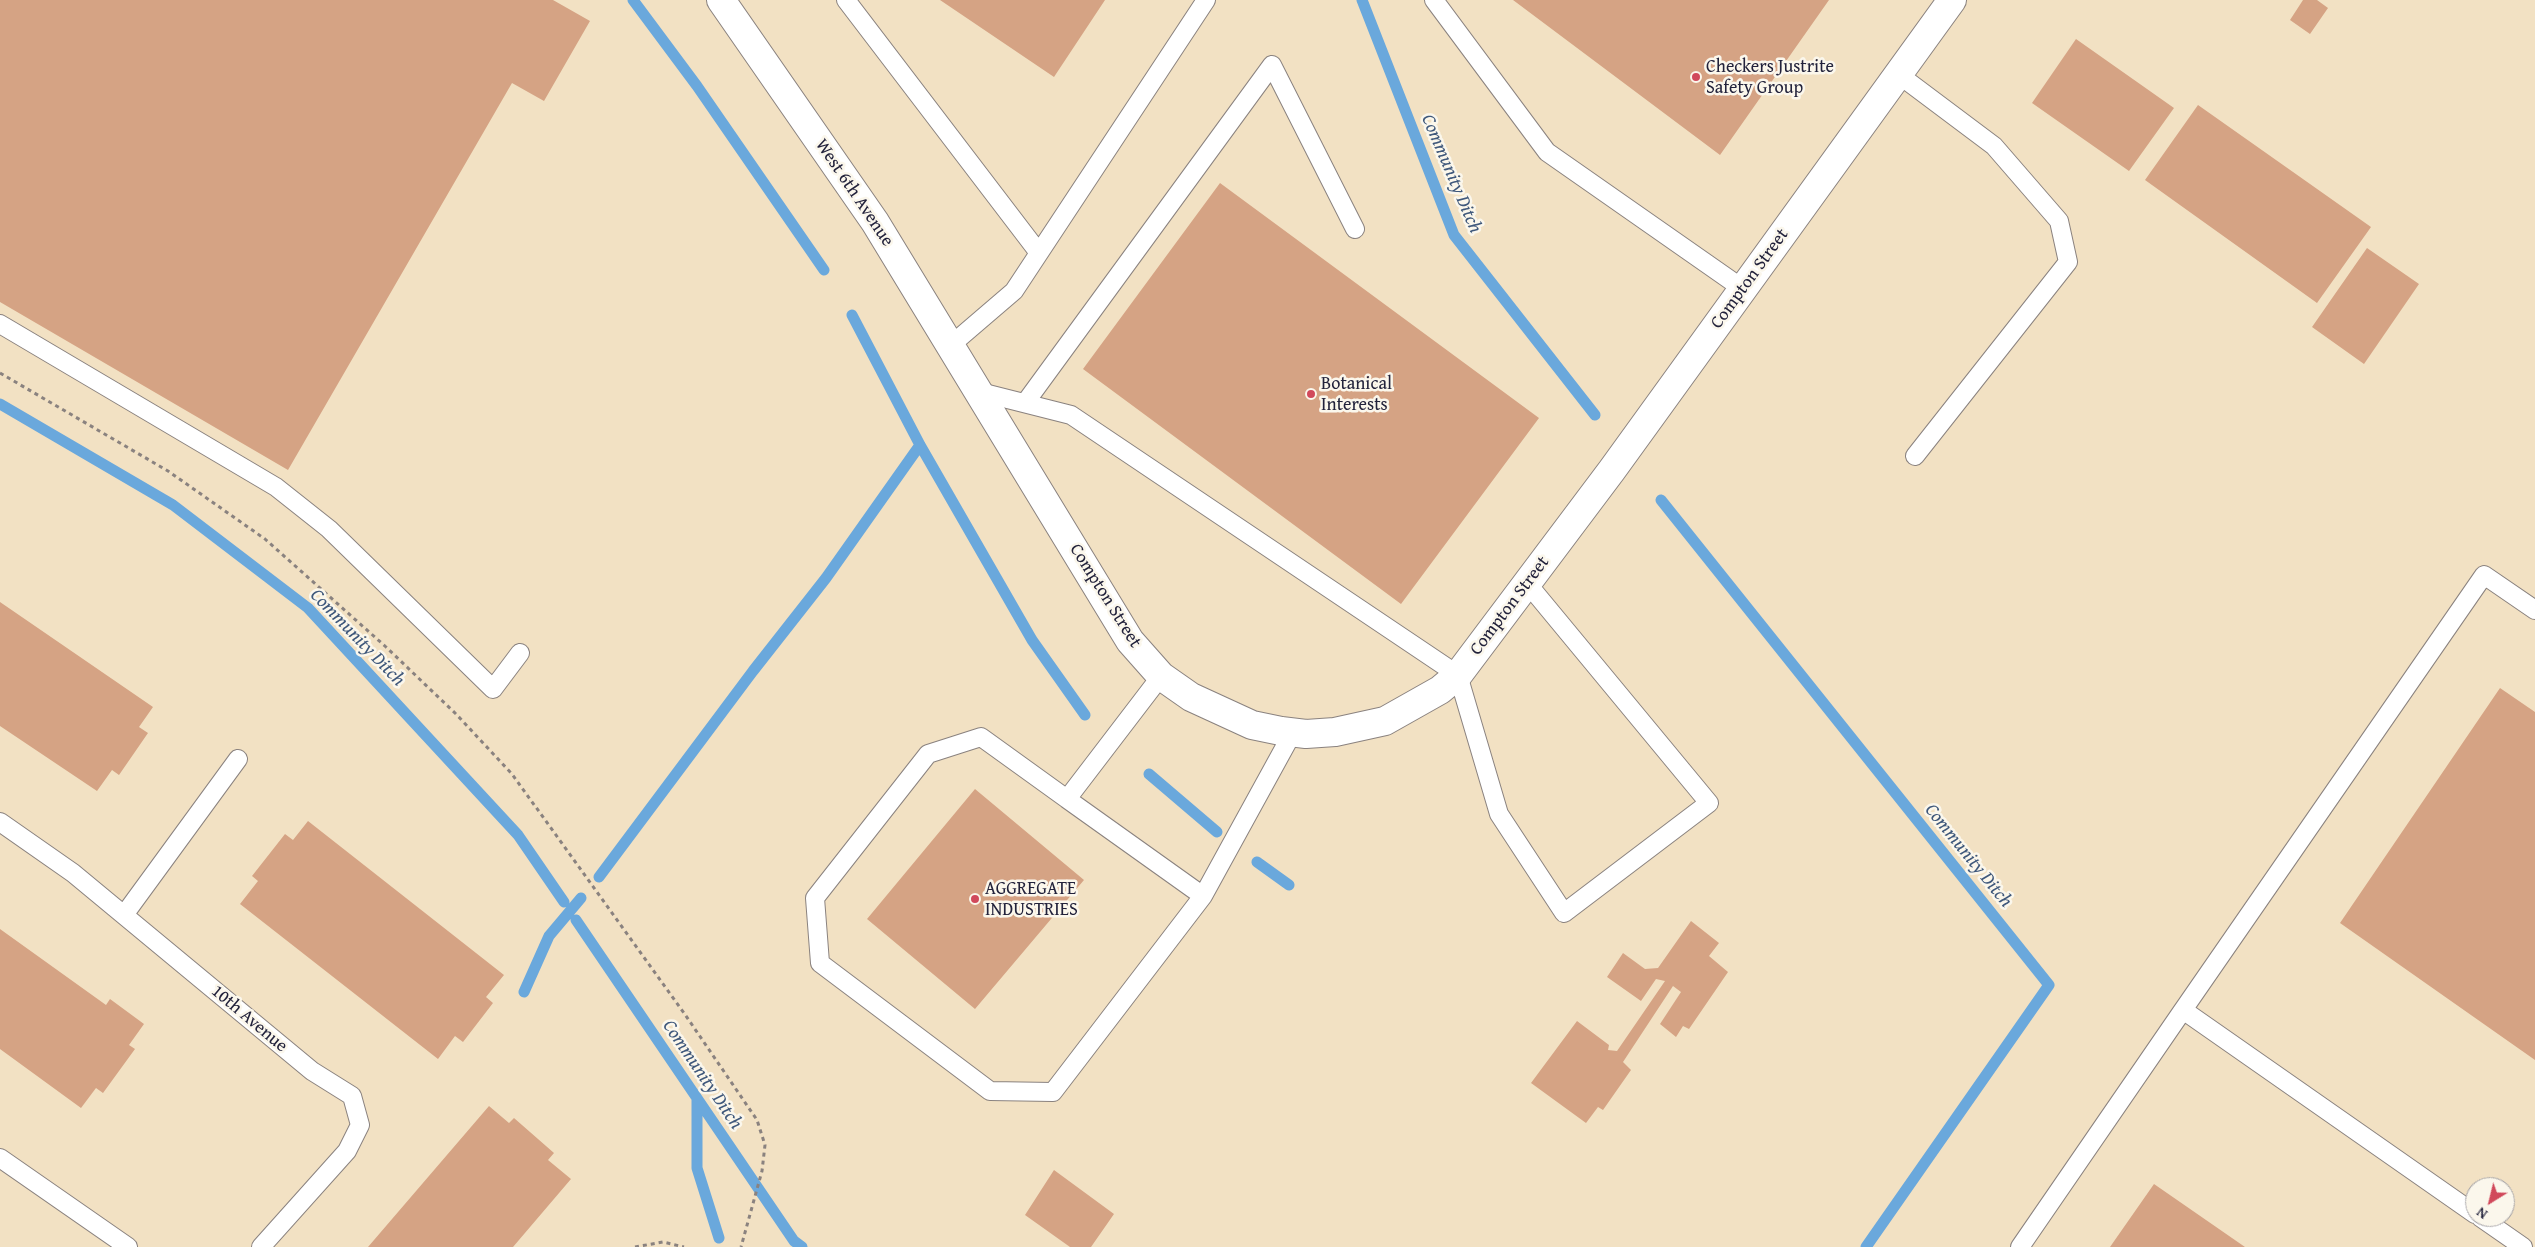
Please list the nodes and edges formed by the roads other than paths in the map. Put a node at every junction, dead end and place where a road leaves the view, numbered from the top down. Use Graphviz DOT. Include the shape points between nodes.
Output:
graph roads {
  1 [pos="721,0"];
  2 [pos="846,0"];
  3 [pos="1206,0"];
  4 [pos="1434,0"];
  5 [pos="1952,0"];
  6 [pos="1898,74"];
  7 [pos="1355,229"];
  8 [pos="1039,253"];
  9 [pos="1743,289"];
  10 [pos="0,324"];
  11 [pos="951,345"];
  12 [pos="980,392"];
  13 [pos="1025,403"];
  14 [pos="1915,456"];
  15 [pos="1527,583"];
  16 [pos="2535,610"];
  17 [pos="520,653"];
  18 [pos="1458,675"];
  19 [pos="1161,676"];
  20 [pos="1293,732"];
  21 [pos="238,758"];
  22 [pos="1067,799"];
  23 [pos="0,822"];
  24 [pos="1203,896"];
  25 [pos="124,916"];
  26 [pos="2183,1010"];
  27 [pos="0,1158"];
  28 [pos="2465,1207"];
  29 [pos="2494,1227"];
  30 [pos="128,1247"];
  31 [pos="261,1247"];
  32 [pos="2020,1247"];
  33 [pos="2523,1247"];
  1 -- 11 [label="street, West 6th Avenue" via="875,222"];
  2 -- 8 [label="lane"];
  3 -- 8 [label="lane"];
  4 -- 9 [label="lane" via="1547,152"];
  5 -- 6 [label="street, Compton Street"];
  6 -- 9 [label="street, Compton Street"];
  6 -- 14 [label="lane" via="1994,146 2059,221 2068,262"];
  7 -- 13 [label="lane" via="1272,65"];
  8 -- 11 [label="lane" via="1014,291"];
  9 -- 15 [label="street, Compton Street"];
  10 -- 17 [label="lane" via="276,488 329,529 493,689"];
  11 -- 12 [label="street, West 6th Avenue"];
  12 -- 13 [label="lane"];
  12 -- 19 [label="street, Compton Street" via="1130,641"];
  13 -- 18 [label="lane" via="1071,415"];
  15 -- 18 [label="street, Compton Street"];
  15 -- 18 [label="lane" via="1709,803 1564,913 1499,814"];
  16 -- 26 [label="lane" via="2484,575"];
  18 -- 20 [label="street, Compton Street" via="1440,690 1385,721 1334,732"];
  19 -- 20 [label="street, Compton Street" via="1191,698 1252,725"];
  19 -- 22 [label="lane"];
  20 -- 24 [label="lane"];
  21 -- 25 [label="lane"];
  22 -- 24 [label="lane"];
  22 -- 24 [label="lane" via="981,737 928,754 815,898 820,963 990,1091 1053,1092"];
  23 -- 25 [label="lane, 10th Avenue" via="73,873"];
  25 -- 31 [label="lane, 10th Avenue" via="312,1071 352,1096 360,1125 347,1151"];
  26 -- 28 [label="lane"];
  26 -- 32 [label="lane"];
  27 -- 30 [label="lane"];
  29 -- 33 [label="lane"];
}
